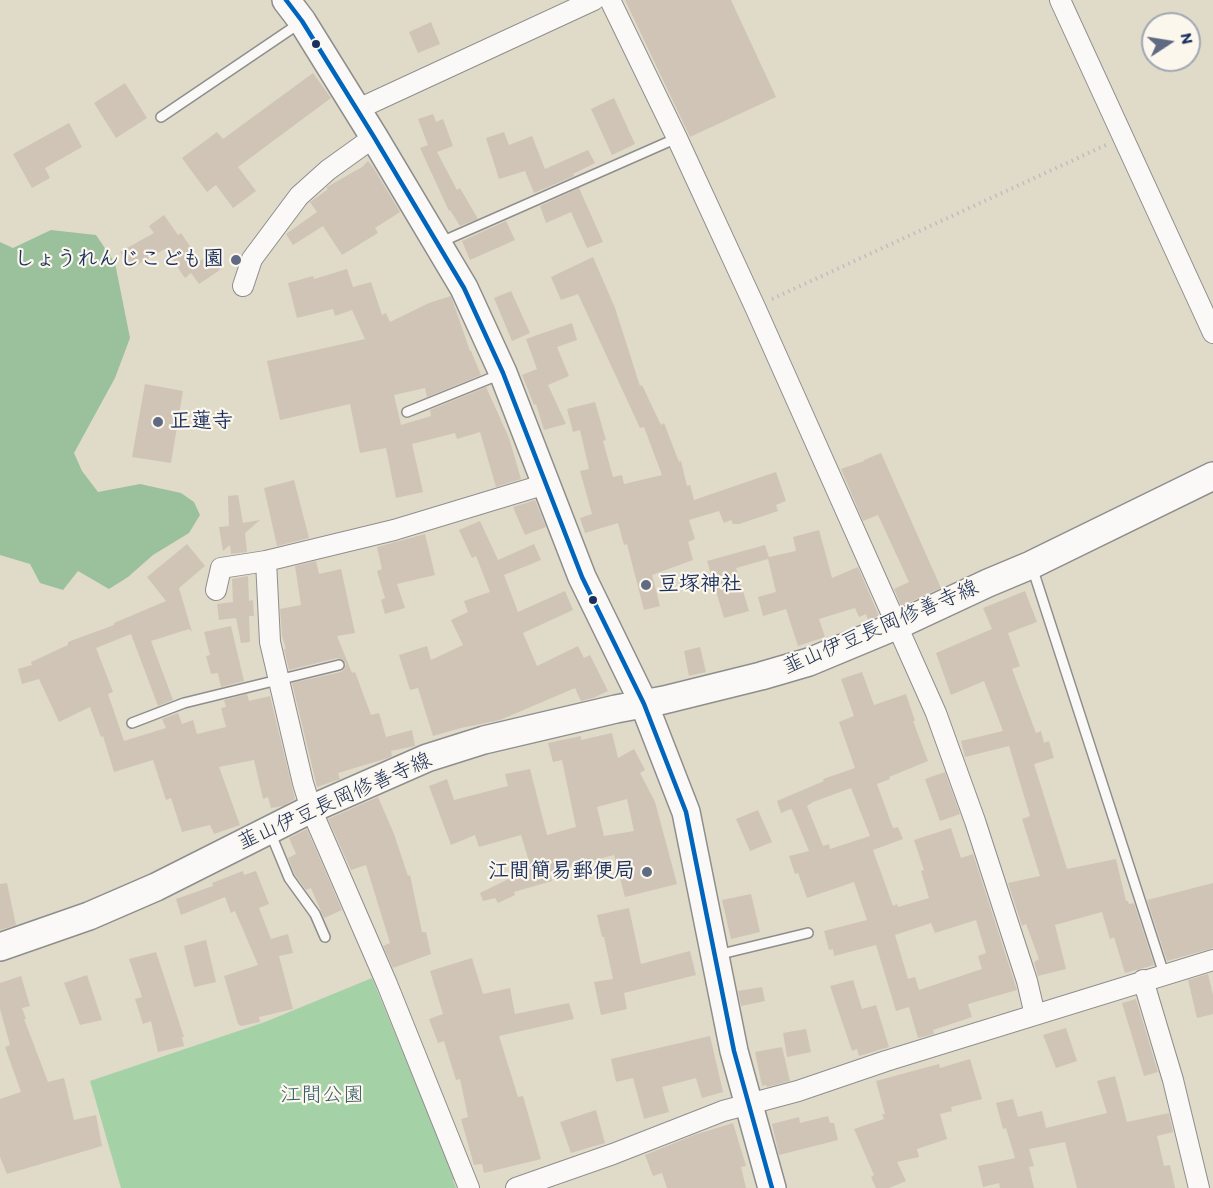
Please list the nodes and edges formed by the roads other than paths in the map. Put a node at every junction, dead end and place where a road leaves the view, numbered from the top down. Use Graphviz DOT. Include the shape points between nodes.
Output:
graph roads {
  1 [pos="594,0"];
  2 [pos="610,0"];
  3 [pos="1060,0"];
  4 [pos="291,6"];
  5 [pos="357,110"];
  6 [pos="161,117"];
  7 [pos="374,137"];
  8 [pos="677,138"];
  9 [pos="438,244"];
  10 [pos="243,286"];
  11 [pos="1213,333"];
  12 [pos="503,373"];
  13 [pos="406,412"];
  14 [pos="1213,476"];
  15 [pos="546,484"];
  16 [pos="266,561"];
  17 [pos="1031,565"];
  18 [pos="216,590"];
  19 [pos="898,626"];
  20 [pos="339,664"];
  21 [pos="278,679"];
  22 [pos="644,704"];
  23 [pos="132,723"];
  24 [pos="311,808"];
  25 [pos="269,830"];
  26 [pos="808,933"];
  27 [pos="325,937"];
  28 [pos="0,947"];
  29 [pos="715,955"];
  30 [pos="1213,960"];
  31 [pos="1164,974"];
  32 [pos="1143,980"];
  33 [pos="1035,1015"];
  34 [pos="749,1105"];
  35 [pos="469,1188"];
  36 [pos="516,1188"];
  37 [pos="772,1188"];
  38 [pos="1199,1188"];
  1 -- 5 [label="street"];
  2 -- 8 [label="street"];
  3 -- 11 [label="street"];
  4 -- 5 [label="main road"];
  4 -- 6 [label="lane"];
  5 -- 7 [label="main road"];
  7 -- 9 [label="main road"];
  7 -- 10 [label="street" via="298,196 252,259"];
  8 -- 9 [label="lane"];
  8 -- 19 [label="street"];
  9 -- 12 [label="main road" via="464,288"];
  12 -- 13 [label="lane"];
  12 -- 15 [label="main road"];
  14 -- 17 [label="main road, 韮山伊豆長岡修善寺線"];
  15 -- 16 [label="street" via="394,530"];
  15 -- 22 [label="main road" via="582,577"];
  16 -- 18 [label="street" via="221,568"];
  16 -- 21 [label="street" via="270,642"];
  17 -- 19 [label="main road, 韮山伊豆長岡修善寺線"];
  17 -- 31 [label="lane"];
  19 -- 22 [label="main road, 韮山伊豆長岡修善寺線" via="809,662"];
  19 -- 33 [label="street" via="936,713 975,821"];
  20 -- 21 [label="lane"];
  21 -- 23 [label="lane" via="184,703"];
  21 -- 24 [label="street"];
  22 -- 24 [label="main road, 韮山伊豆長岡修善寺線" via="484,740 427,758"];
  22 -- 29 [label="main road" via="686,812"];
  24 -- 25 [label="main road, 韮山伊豆長岡修善寺線"];
  24 -- 35 [label="street"];
  25 -- 27 [label="lane" via="289,878 315,914"];
  25 -- 28 [label="main road, 韮山伊豆長岡修善寺線" via="127,900"];
  26 -- 29 [label="lane"];
  29 -- 34 [label="main road"];
  30 -- 31 [label="street"];
  31 -- 32 [label="street"];
  32 -- 33 [label="street"];
  32 -- 38 [label="street"];
  33 -- 34 [label="street"];
  34 -- 36 [label="street" via="723,1111"];
  34 -- 37 [label="main road"];
}
